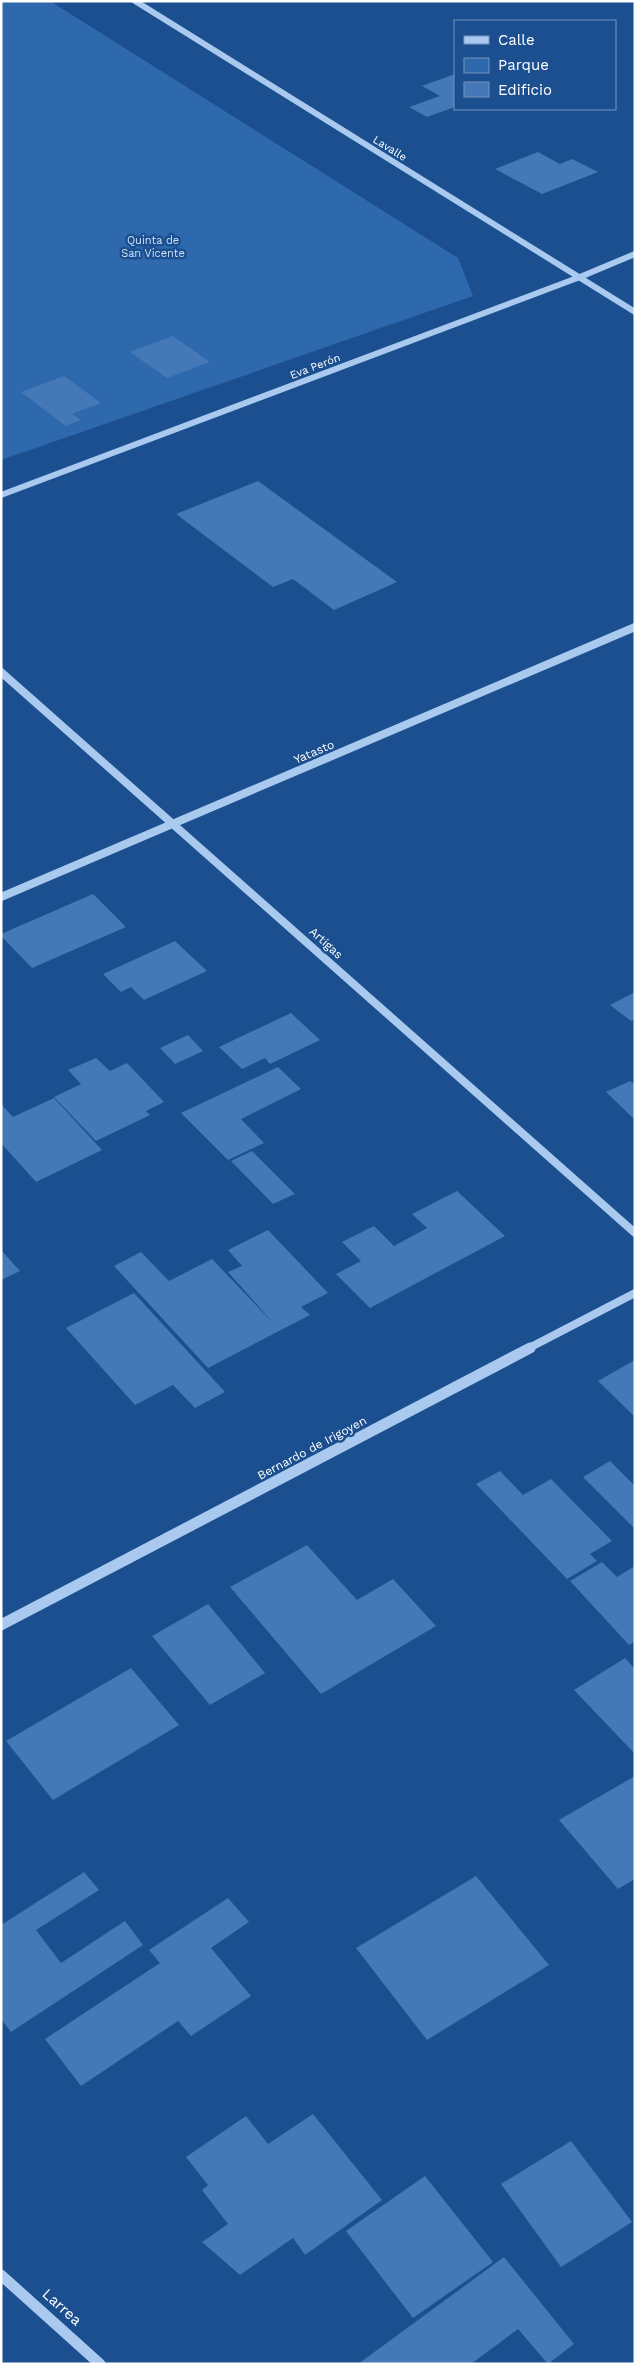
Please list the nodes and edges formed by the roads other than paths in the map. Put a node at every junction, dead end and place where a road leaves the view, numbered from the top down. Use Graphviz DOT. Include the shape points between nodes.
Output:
graph roads {
  1 [pos="135,1"];
  2 [pos="635,254"];
  3 [pos="580,278"];
  4 [pos="635,312"];
  5 [pos="1,495"];
  6 [pos="635,627"];
  7 [pos="1,672"];
  8 [pos="175,823"];
  9 [pos="1,897"];
  10 [pos="635,1233"];
  11 [pos="635,1293"];
  12 [pos="1,1625"];
  13 [pos="1,2275"];
  14 [pos="100,2364"];
  1 -- 3 [label="street, Lavalle"];
  2 -- 3 [label="street, Eva Perón"];
  3 -- 4 [label="street, Lavalle"];
  3 -- 5 [label="street, Eva Perón"];
  6 -- 8 [label="street, Yatasto"];
  7 -- 8 [label="street, Artigas"];
  8 -- 9 [label="street, Yatasto"];
  8 -- 10 [label="street, Artigas"];
  11 -- 12 [label="street, Bernardo de Irigoyen"];
  13 -- 14 [label="street, Larrea"];
}
